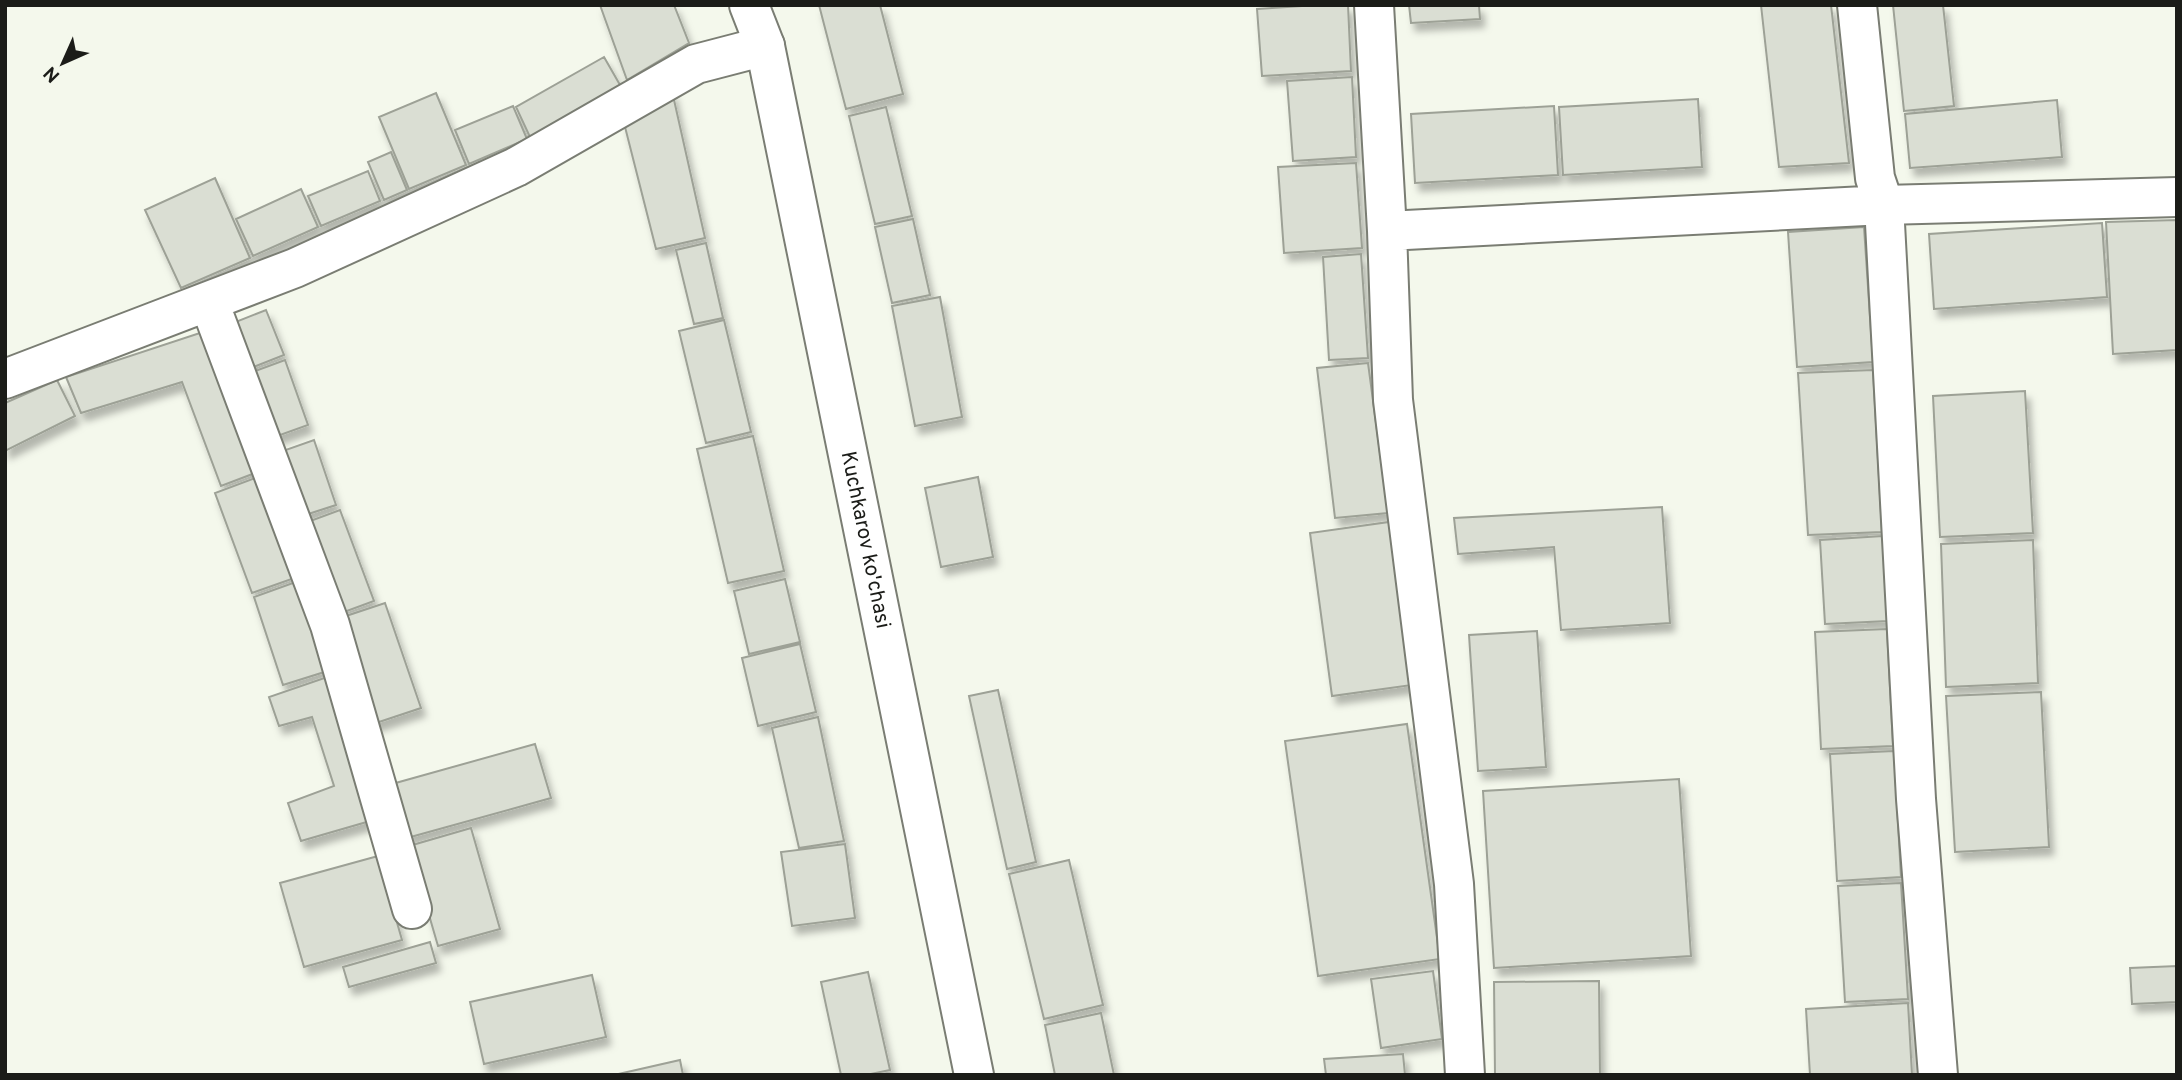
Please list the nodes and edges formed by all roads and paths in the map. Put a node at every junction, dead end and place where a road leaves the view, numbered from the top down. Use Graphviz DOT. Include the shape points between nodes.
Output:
graph roads {
  1 [pos="749,5"];
  2 [pos="1374,5"];
  3 [pos="1857,5"];
  4 [pos="765,46"];
  5 [pos="2177,197"];
  6 [pos="1885,205"];
  7 [pos="1387,231"];
  8 [pos="209,302"];
  9 [pos="5,379"];
  10 [pos="412,909"];
  11 [pos="974,1075"];
  12 [pos="1465,1075"];
  13 [pos="1938,1075"];
  1 -- 4 [label="street, Kuchkarov ko'chasi"];
  2 -- 7 [label="street"];
  3 -- 6 [label="street" via="1875,178"];
  4 -- 8 [label="street" via="695,64 516,167"];
  4 -- 11 [label="street, Kuchkarov ko'chasi"];
  5 -- 6 [label="street"];
  6 -- 7 [label="street"];
  6 -- 13 [label="street" via="1916,799"];
  7 -- 12 [label="street" via="1394,400 1454,884"];
  8 -- 9 [label="street"];
  8 -- 10 [label="street" via="330,625"];
}
